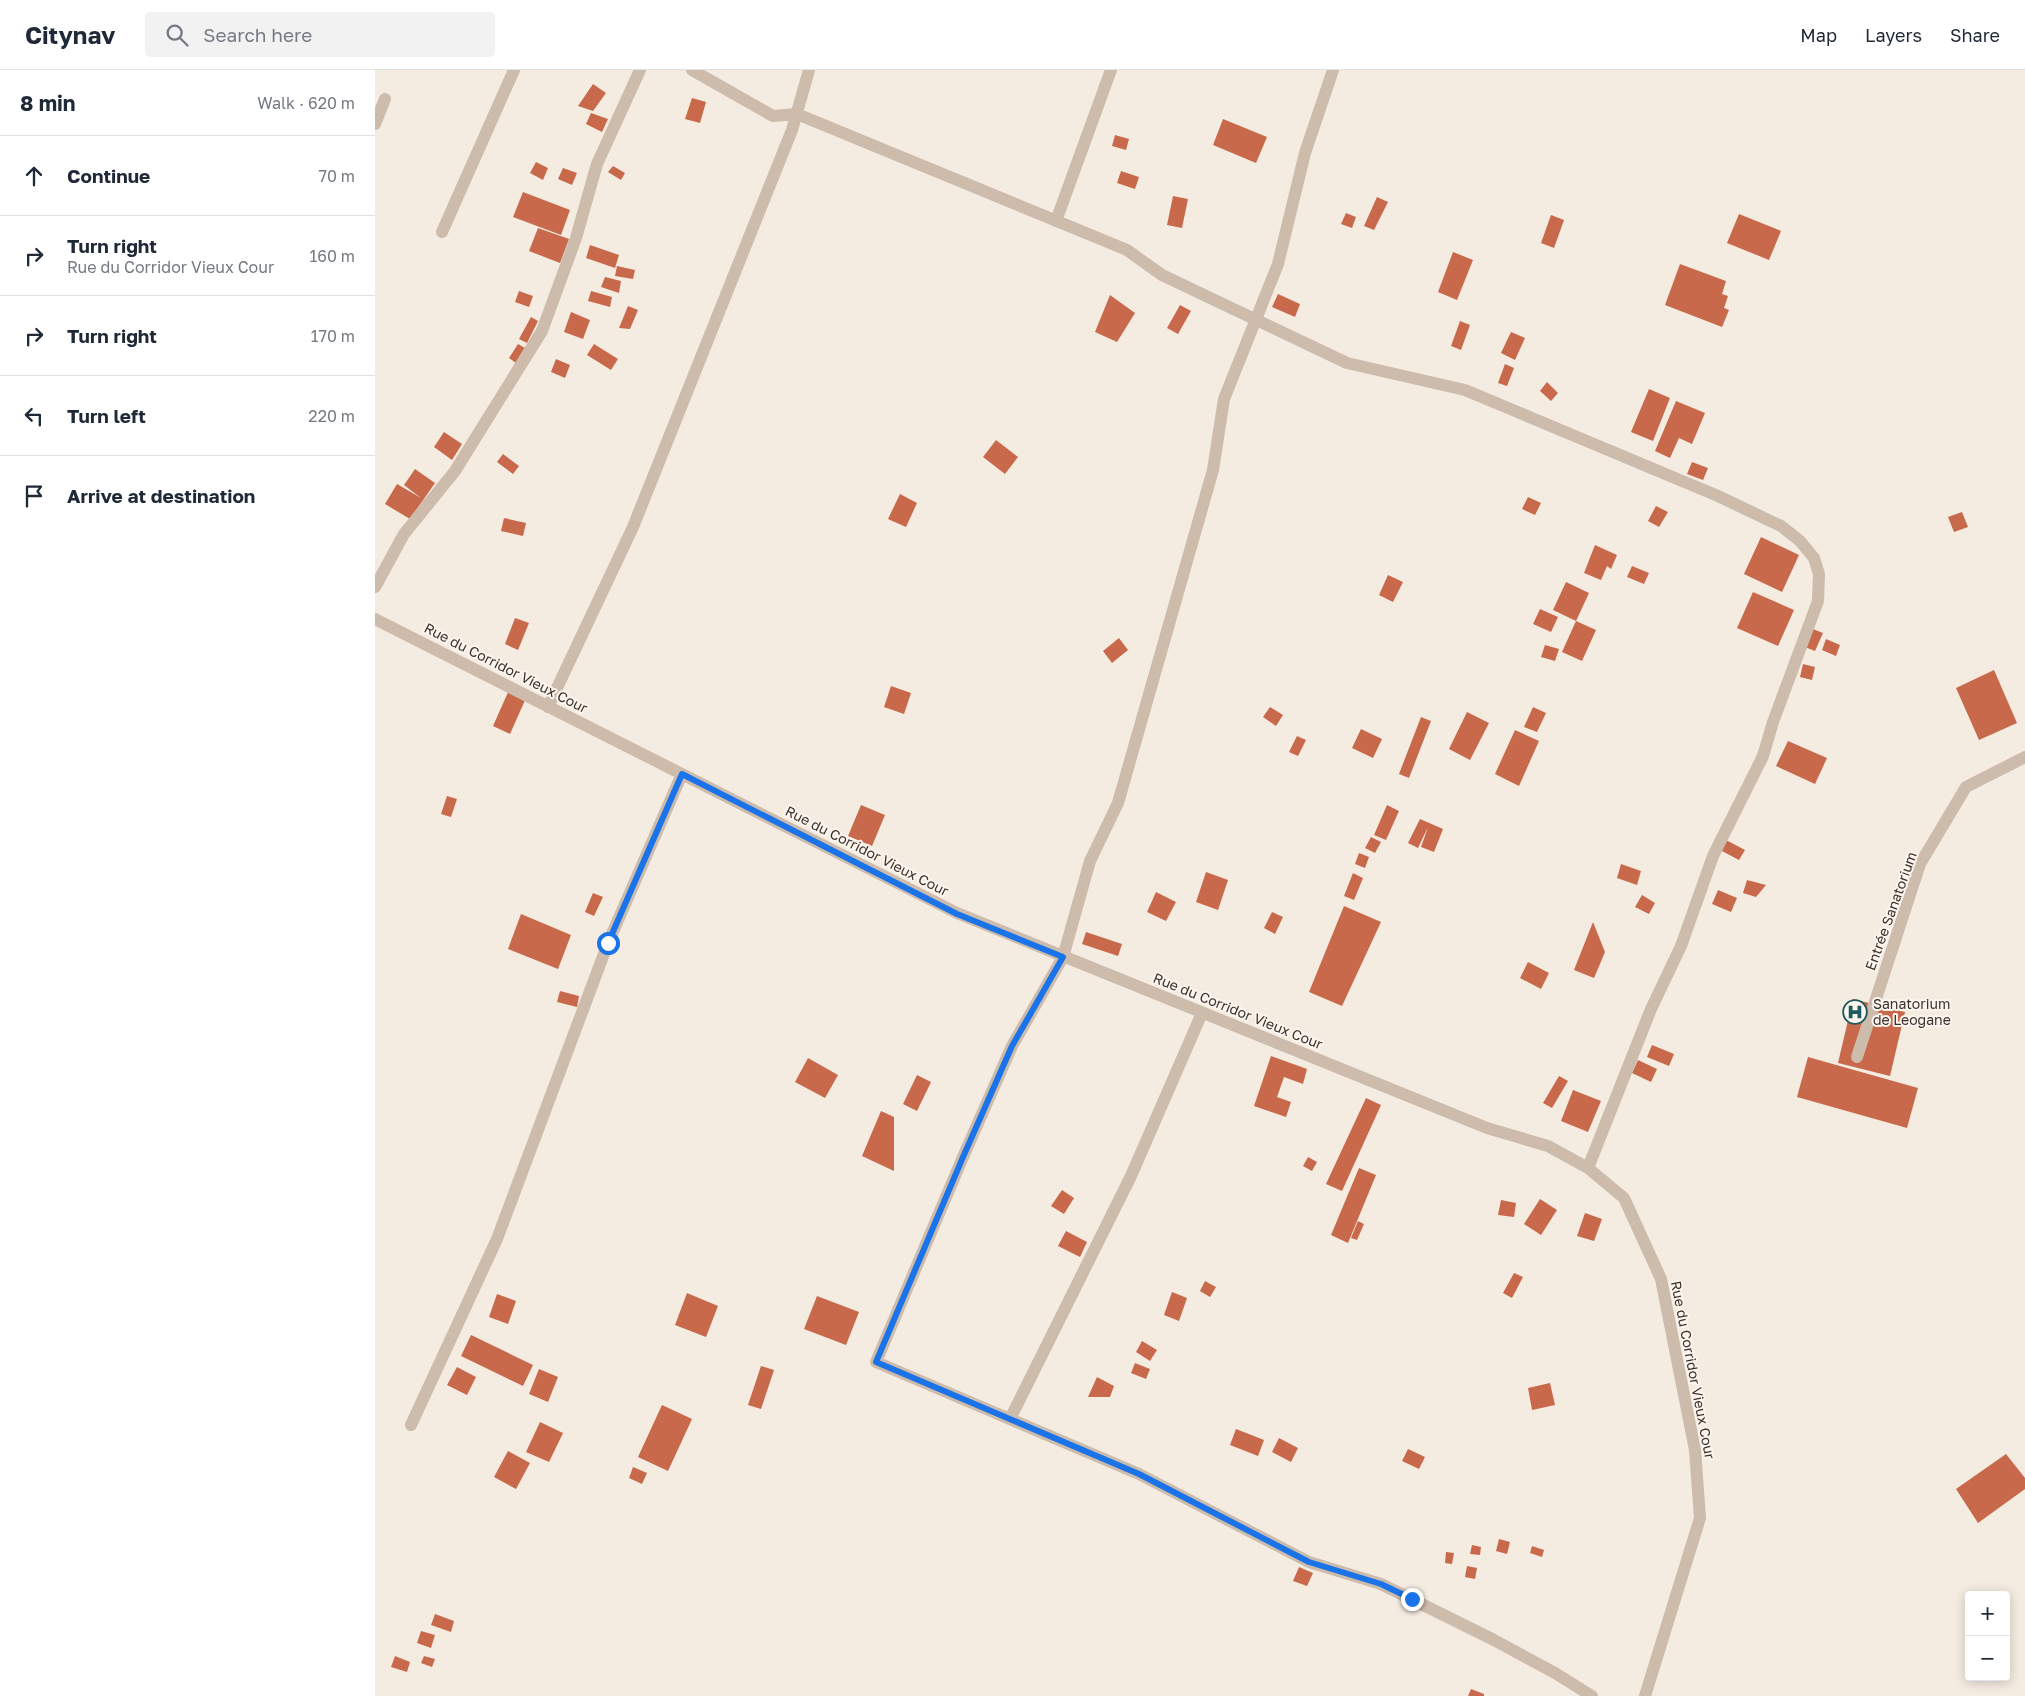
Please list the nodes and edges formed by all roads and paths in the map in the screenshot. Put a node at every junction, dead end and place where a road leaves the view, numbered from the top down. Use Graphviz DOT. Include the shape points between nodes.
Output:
graph roads {
  1 [pos="514,70"];
  2 [pos="639,70"];
  3 [pos="692,70"];
  4 [pos="809,70"];
  5 [pos="1111,70"];
  6 [pos="1333,70"];
  7 [pos="385,99"];
  8 [pos="797,114"];
  9 [pos="375,124"];
  10 [pos="1056,221"];
  11 [pos="442,232"];
  12 [pos="1255,320"];
  13 [pos="375,587"];
  14 [pos="375,619"];
  15 [pos="548,707"];
  16 [pos="2025,757"];
  17 [pos="682,774"];
  18 [pos="1063,957"];
  19 [pos="1202,1013"];
  20 [pos="1857,1057"];
  21 [pos="1589,1168"];
  22 [pos="1010,1419"];
  23 [pos="411,1425"];
  24 [pos="1592,1696"];
  25 [pos="1645,1696"];
  1 -- 11 [label="street"];
  2 -- 13 [label="street" via="597,164 576,238 542,331 455,471 403,534"];
  3 -- 8 [label="street" via="773,116"];
  4 -- 8 [label="street"];
  5 -- 10 [label="street"];
  6 -- 12 [label="street" via="1305,154 1278,264"];
  7 -- 9 [label="street"];
  8 -- 10 [label="street"];
  8 -- 15 [label="street" via="633,527"];
  10 -- 12 [label="street" via="1127,250 1162,276"];
  12 -- 18 [label="street" via="1224,399 1213,470 1118,803 1090,861"];
  12 -- 21 [label="street" via="1347,363 1465,390 1718,496 1781,526 1814,558 1819,574 1818,601 1763,756 1713,856 1681,946 1651,1010"];
  14 -- 15 [label="street, Rue du Corridor Vieux Cour"];
  15 -- 17 [label="street, Rue du Corridor Vieux Cour"];
  16 -- 20 [label="street, Entrée Sanatorium" via="1966,787 1920,864"];
  17 -- 18 [label="street, Rue du Corridor Vieux Cour" via="957,914"];
  17 -- 23 [label="street" via="608,943 497,1240"];
  18 -- 19 [label="street, Rue du Corridor Vieux Cour"];
  18 -- 22 [label="street" via="1012,1046 876,1362"];
  19 -- 21 [label="street, Rue du Corridor Vieux Cour" via="1487,1128 1548,1146"];
  19 -- 22 [label="street" via="1131,1176"];
  21 -- 25 [label="street, Rue du Corridor Vieux Cour" via="1624,1198 1661,1279 1695,1450 1700,1518"];
  22 -- 24 [label="street" via="1139,1474 1309,1562 1381,1584 1529,1659"];
}
